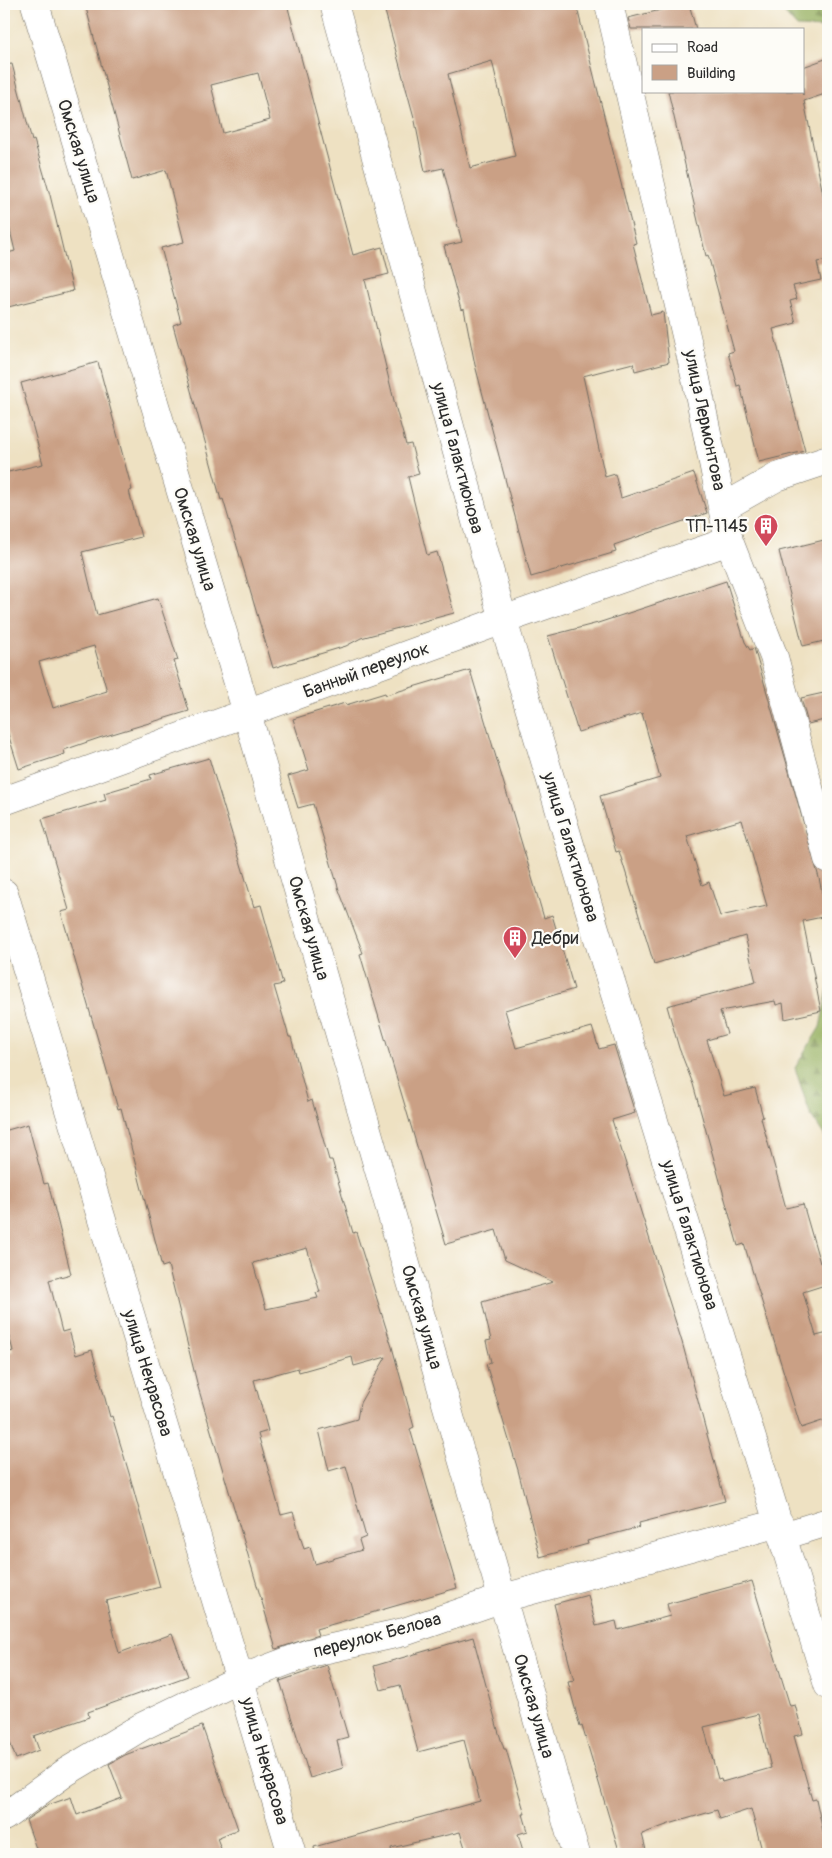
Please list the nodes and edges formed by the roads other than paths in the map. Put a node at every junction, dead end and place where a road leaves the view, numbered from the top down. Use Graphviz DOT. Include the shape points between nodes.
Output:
graph roads {
  1 [pos="35,4"];
  2 [pos="334,4"];
  3 [pos="609,4"];
  4 [pos="828,460"];
  5 [pos="724,507"];
  6 [pos="729,541"];
  7 [pos="503,620"];
  8 [pos="247,713"];
  9 [pos="4,801"];
  10 [pos="828,858"];
  11 [pos="4,893"];
  12 [pos="828,1522"];
  13 [pos="781,1530"];
  14 [pos="503,1598"];
  15 [pos="240,1679"];
  16 [pos="828,1685"];
  17 [pos="4,1817"];
  18 [pos="292,1854"];
  19 [pos="576,1854"];
  1 -- 8 [label="street, Омская улица"];
  2 -- 7 [label="street, улица Галактионова"];
  3 -- 5 [label="street, улица Лермонтова"];
  4 -- 5 [label="street" via="777,476"];
  5 -- 6 [label="street, улица Лермонтова"];
  6 -- 7 [label="street, Банный переулок"];
  6 -- 10 [label="street, улица Лермонтова" via="774,657"];
  7 -- 8 [label="street, Банный переулок"];
  7 -- 13 [label="street, улица Галактионова"];
  8 -- 9 [label="street, Банный переулок"];
  8 -- 14 [label="street, Омская улица"];
  11 -- 15 [label="street, улица Некрасова"];
  12 -- 13 [label="street, переулок Белова"];
  13 -- 14 [label="street, переулок Белова"];
  13 -- 16 [label="street, улица Галактионова"];
  14 -- 15 [label="street, переулок Белова" via="404,1632 309,1653"];
  14 -- 19 [label="street, Омская улица"];
  15 -- 17 [label="street, переулок Белова" via="143,1726 66,1772"];
  15 -- 18 [label="street, улица Некрасова"];
}
